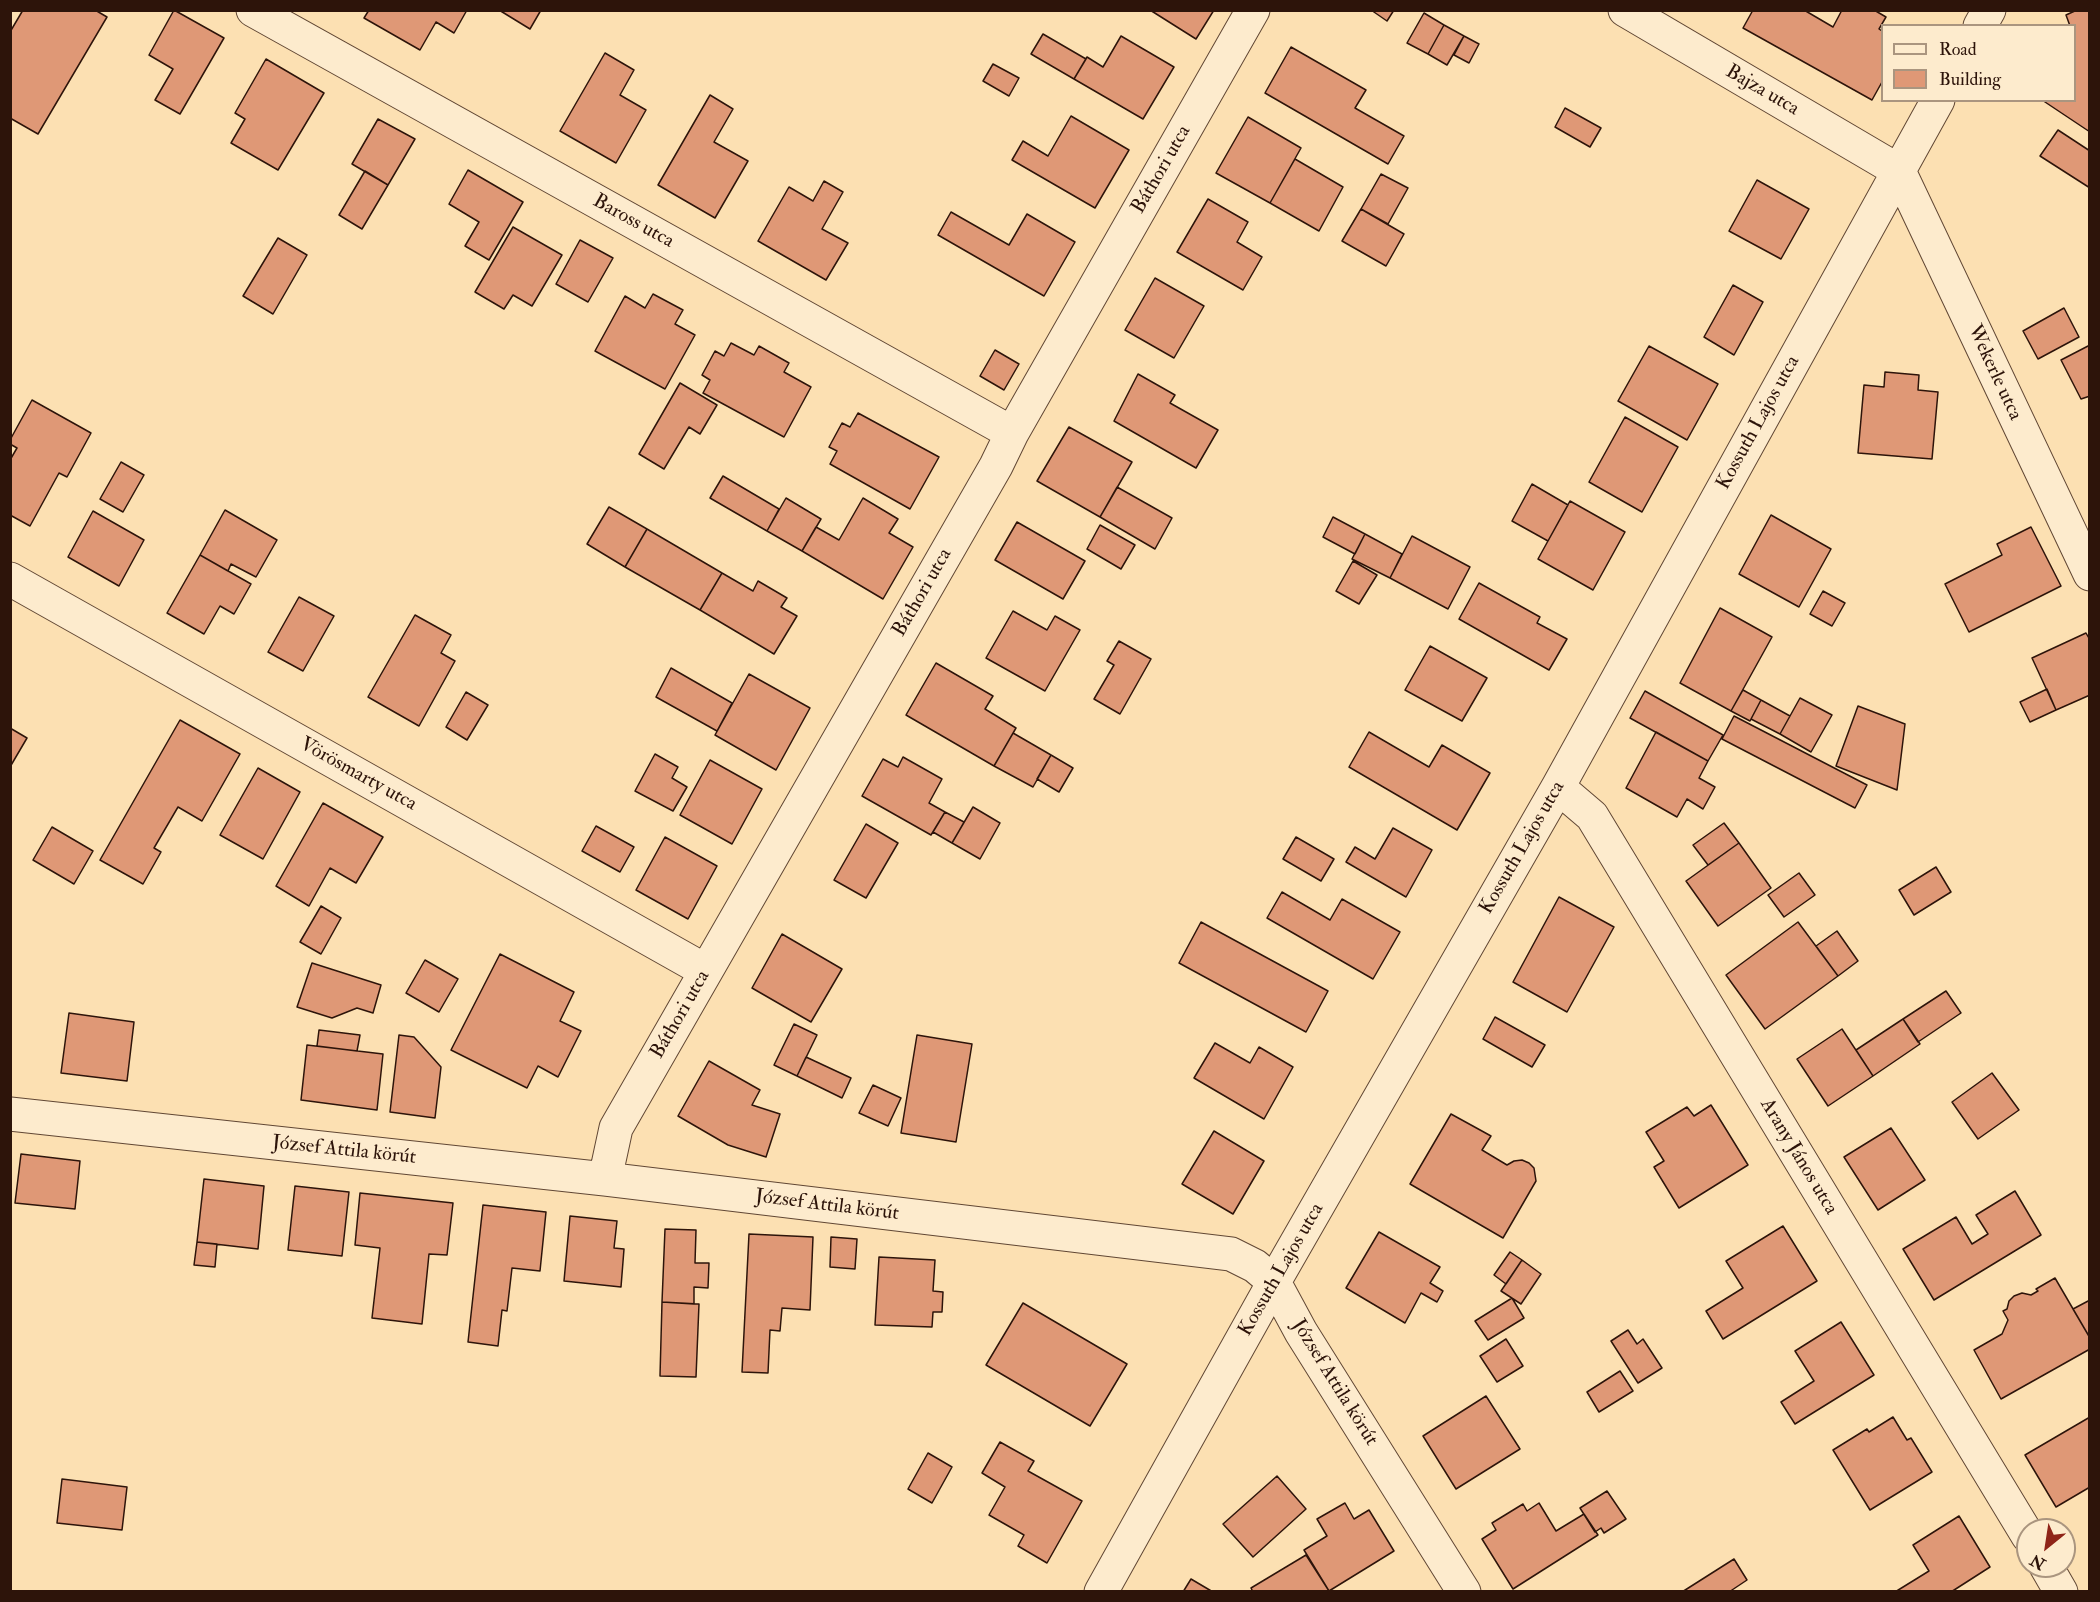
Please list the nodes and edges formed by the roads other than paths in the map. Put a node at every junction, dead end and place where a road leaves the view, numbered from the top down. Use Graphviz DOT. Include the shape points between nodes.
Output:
graph roads {
  1 [pos="253,10"];
  2 [pos="1253,10"];
  3 [pos="1625,10"];
  4 [pos="1989,10"];
  5 [pos="1981,24"];
  6 [pos="1937,102"];
  7 [pos="1899,171"];
  8 [pos="1012,433"];
  9 [pos="2090,574"];
  10 [pos="10,579"];
  11 [pos="1558,787"];
  12 [pos="706,971"];
  13 [pos="10,1114"];
  14 [pos="605,1179"];
  15 [pos="1274,1282"];
  16 [pos="2017,1518"];
  17 [pos="2053,1578"];
  18 [pos="1101,1592"];
  19 [pos="1464,1592"];
  20 [pos="2061,1592"];
  1 -- 8 [label="street, Baross utca"];
  2 -- 8 [label="street, Báthori utca"];
  3 -- 7 [label="street, Bajza utca"];
  4 -- 5 [label="street"];
  6 -- 7 [label="street, Kossuth Lajos utca"];
  7 -- 9 [label="street, Wekerle utca"];
  7 -- 11 [label="street, Kossuth Lajos utca"];
  8 -- 12 [label="street, Báthori utca"];
  10 -- 12 [label="street, Vörösmarty utca"];
  11 -- 15 [label="street, Kossuth Lajos utca"];
  11 -- 16 [label="street, Arany János utca" via="1592,816"];
  12 -- 14 [label="street, Báthori utca" via="616,1128"];
  13 -- 14 [label="street, József Attila körút"];
  14 -- 15 [label="street, József Attila körút" via="1231,1254 1255,1266"];
  15 -- 18 [label="street, Kossuth Lajos utca"];
  15 -- 19 [label="street, József Attila körút" via="1301,1332"];
  17 -- 20 [label="street"];
}
